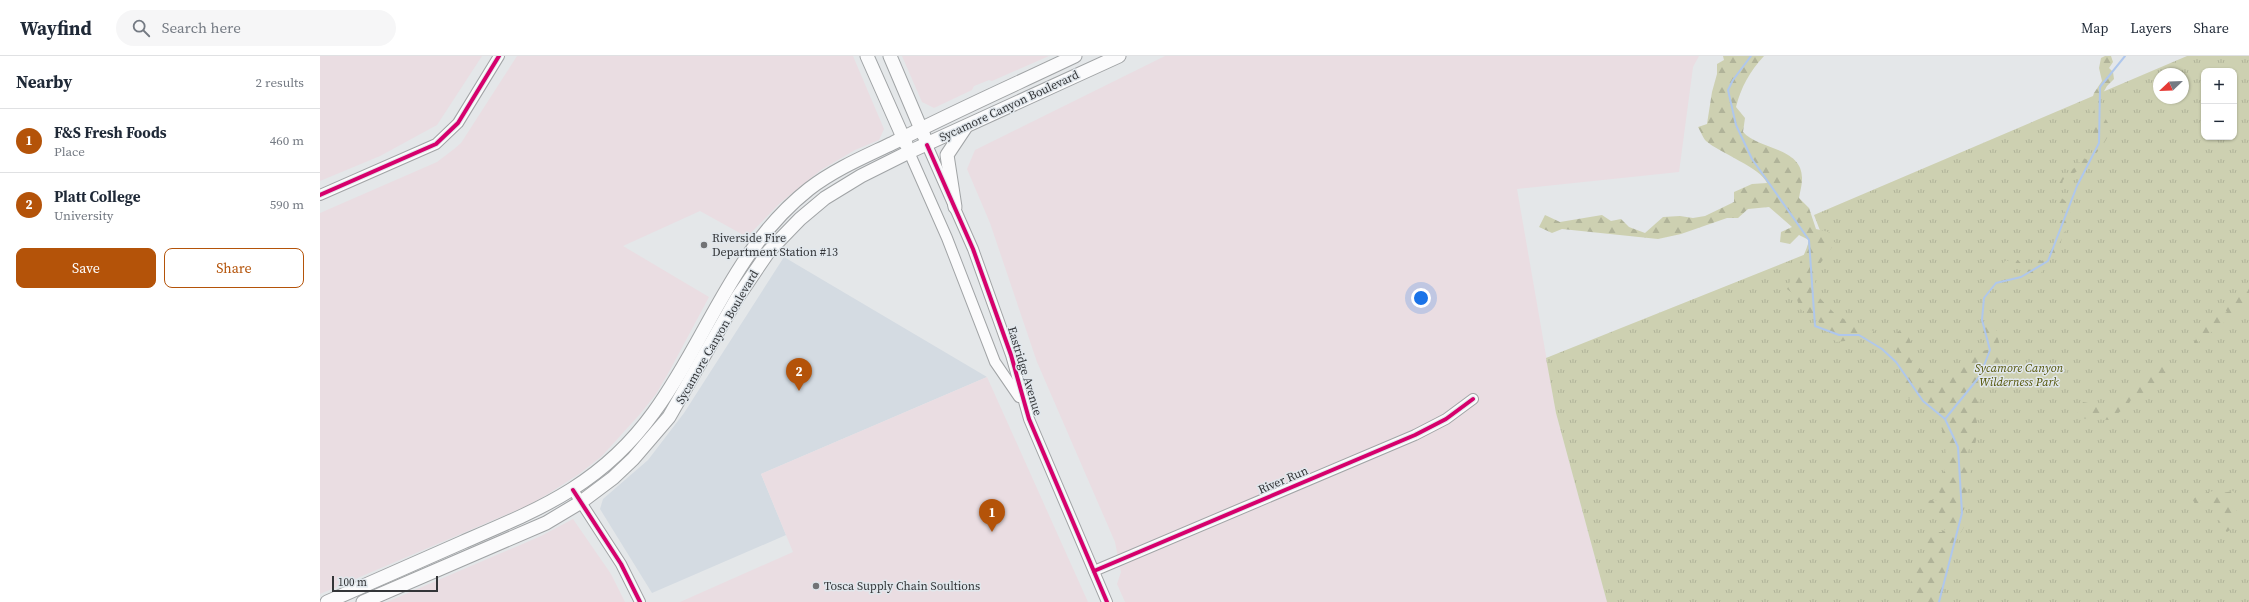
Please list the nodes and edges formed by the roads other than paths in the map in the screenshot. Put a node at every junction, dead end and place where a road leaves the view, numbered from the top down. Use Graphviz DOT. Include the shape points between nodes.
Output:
graph roads {
  1 [pos="499,56"];
  2 [pos="867,56"];
  3 [pos="890,56"];
  4 [pos="1075,56"];
  5 [pos="1119,56"];
  6 [pos="966,127"];
  7 [pos="921,129"];
  8 [pos="903,137"];
  9 [pos="927,145"];
  10 [pos="909,152"];
  11 [pos="320,195"];
  12 [pos="955,207"];
  13 [pos="720,298"];
  14 [pos="718,334"];
  15 [pos="1474,399"];
  16 [pos="1024,404"];
  17 [pos="573,490"];
  18 [pos="581,502"];
  19 [pos="1094,571"];
  20 [pos="327,602"];
  21 [pos="363,602"];
  22 [pos="640,602"];
  23 [pos="1107,602"];
  1 -- 11 [label="street" via="458,123 436,144"];
  2 -- 8 [label="main road, Eastridge Avenue"];
  3 -- 7 [label="main road, Eastridge Avenue"];
  4 -- 7 [label="main road, Sycamore Canyon Boulevard"];
  5 -- 6 [label="main road, Sycamore Canyon Boulevard"];
  6 -- 9 [label="main road, Sycamore Canyon Boulevard"];
  6 -- 12 [label="main road" via="947,155"];
  7 -- 8 [label="main road, Sycamore Canyon Boulevard"];
  7 -- 9 [label="main road, Eastridge Avenue"];
  8 -- 10 [label="main road, Eastridge Avenue"];
  8 -- 13 [label="main road, Sycamore Canyon Boulevard" via="854,161 809,189 782,214 759,242"];
  9 -- 10 [label="main road, Sycamore Canyon Boulevard"];
  9 -- 12 [label="street, Eastridge Avenue"];
  10 -- 14 [label="main road, Sycamore Canyon Boulevard" via="825,198 800,219 769,251 745,285"];
  10 -- 16 [label="street, Eastridge Avenue" via="947,238 996,362"];
  12 -- 16 [label="street, Eastridge Avenue" via="1011,355"];
  13 -- 14 [label="main road" via="724,307 718,317"];
  13 -- 17 [label="main road, Sycamore Canyon Boulevard" via="655,411 624,450"];
  14 -- 18 [label="main road, Sycamore Canyon Boulevard" via="679,403 657,432 628,465"];
  15 -- 19 [label="street, River Run" via="1446,419 1415,435"];
  16 -- 19 [label="street, Eastridge Avenue"];
  17 -- 18 [label="street"];
  17 -- 20 [label="main road, Sycamore Canyon Boulevard" via="529,514"];
  18 -- 21 [label="main road, Sycamore Canyon Boulevard" via="546,523"];
  18 -- 22 [label="street" via="621,564"];
  19 -- 23 [label="street, Eastridge Avenue"];
}
